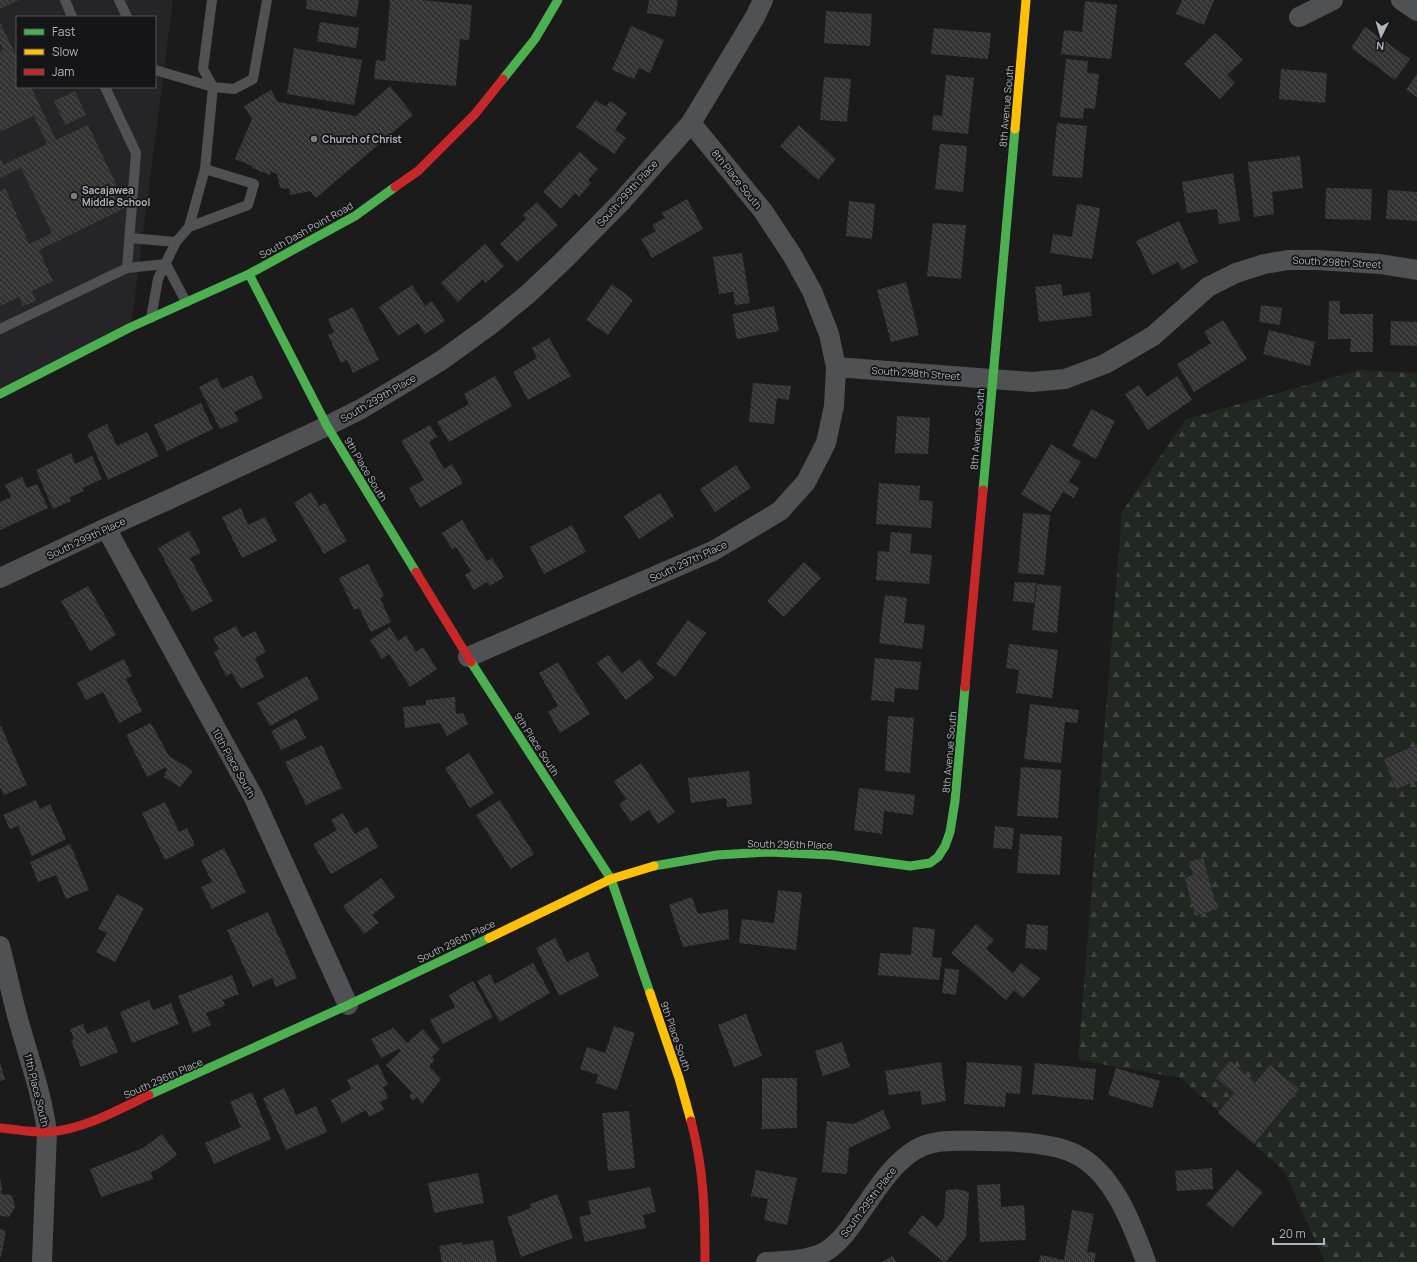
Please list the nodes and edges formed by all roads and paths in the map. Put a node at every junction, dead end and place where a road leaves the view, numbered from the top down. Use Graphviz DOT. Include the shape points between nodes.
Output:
graph roads {
  1 [pos="65,0"];
  2 [pos="119,0"];
  3 [pos="212,0"];
  4 [pos="267,0"];
  5 [pos="558,0"];
  6 [pos="763,0"];
  7 [pos="1026,0"];
  8 [pos="1333,0"];
  9 [pos="1401,0"];
  10 [pos="1417,11"];
  11 [pos="72,16"];
  12 [pos="127,16"];
  13 [pos="1299,16"];
  14 [pos="156,70"];
  15 [pos="213,86"];
  16 [pos="105,88"];
  17 [pos="691,123"];
  18 [pos="205,169"];
  19 [pos="189,227"];
  20 [pos="130,238"];
  21 [pos="176,242"];
  22 [pos="166,264"];
  23 [pos="127,268"];
  24 [pos="1417,270"];
  25 [pos="249,274"];
  26 [pos="186,302"];
  27 [pos="151,318"];
  28 [pos="0,329"];
  29 [pos="836,367"];
  30 [pos="993,378"];
  31 [pos="0,394"];
  32 [pos="327,426"];
  33 [pos="106,528"];
  34 [pos="0,578"];
  35 [pos="468,657"];
  36 [pos="938,857"];
  37 [pos="611,879"];
  38 [pos="0,946"];
  39 [pos="348,1005"];
  40 [pos="0,1128"];
  41 [pos="47,1132"];
  42 [pos="42,1262"];
  43 [pos="705,1262"];
  44 [pos="766,1262"];
  45 [pos="1146,1262"];
  1 -- 11 [label="lane"];
  2 -- 12 [label="lane"];
  3 -- 15 [label="lane" via="203,69"];
  4 -- 15 [label="lane" via="253,79 234,89"];
  5 -- 25 [label="street, South Dash Point Road" via="535,39 475,114 418,171 355,216"];
  6 -- 17 [label="street"];
  7 -- 30 [label="street, 8th Avenue South"];
  8 -- 13 [label="street"];
  9 -- 10 [label="street"];
  14 -- 15 [label="lane"];
  15 -- 18 [label="lane"];
  16 -- 20 [label="lane" via="136,153"];
  17 -- 29 [label="street, 8th Place South" via="763,211 792,255 812,291 829,334"];
  17 -- 32 [label="street, South 299th Place" via="621,202 528,294 442,360 361,409"];
  18 -- 19 [label="lane"];
  18 -- 19 [label="lane" via="254,184 248,204"];
  19 -- 21 [label="lane"];
  20 -- 21 [label="lane"];
  20 -- 23 [label="lane"];
  21 -- 22 [label="lane"];
  22 -- 23 [label="lane"];
  22 -- 26 [label="lane"];
  22 -- 27 [label="lane" via="158,278"];
  23 -- 28 [label="lane"];
  24 -- 30 [label="street, South 298th Street" via="1325,260 1288,260 1264,264 1236,273 1208,287 1153,336 1105,364 1065,379 1032,382"];
  25 -- 26 [label="street, South Dash Point Road"];
  25 -- 32 [label="street, 9th Place South"];
  26 -- 27 [label="street, South Dash Point Road"];
  27 -- 31 [label="street, South Dash Point Road"];
  29 -- 30 [label="street, South 298th Street"];
  29 -- 35 [label="street, South 297th Place" via="834,406 826,442 806,482 780,511 714,551"];
  30 -- 36 [label="street, 8th Avenue South" via="955,802 948,839"];
  32 -- 33 [label="street, South 299th Place"];
  32 -- 35 [label="street, 9th Place South"];
  33 -- 34 [label="street, South 299th Place"];
  33 -- 39 [label="street, 10th Place South" via="254,798"];
  35 -- 37 [label="street, 9th Place South"];
  36 -- 37 [label="street, South 296th Place" via="925,864 910,866 831,855 769,852 718,855 660,864"];
  37 -- 39 [label="street, South 296th Place"];
  37 -- 43 [label="street, 9th Place South" via="679,1078 694,1132 701,1169"];
  38 -- 41 [label="street, 11th Place South" via="40,1094"];
  39 -- 41 [label="street, South 296th Place" via="87,1123"];
  40 -- 41 [label="street, South 296th Place"];
  41 -- 42 [label="street, 11th Place South"];
  44 -- 45 [label="street, South 295th Place" via="802,1259 823,1253 832,1247 850,1228 900,1161 914,1150 938,1142 991,1141 1033,1144 1064,1150 1086,1160 1098,1170 1119,1198"];
}
